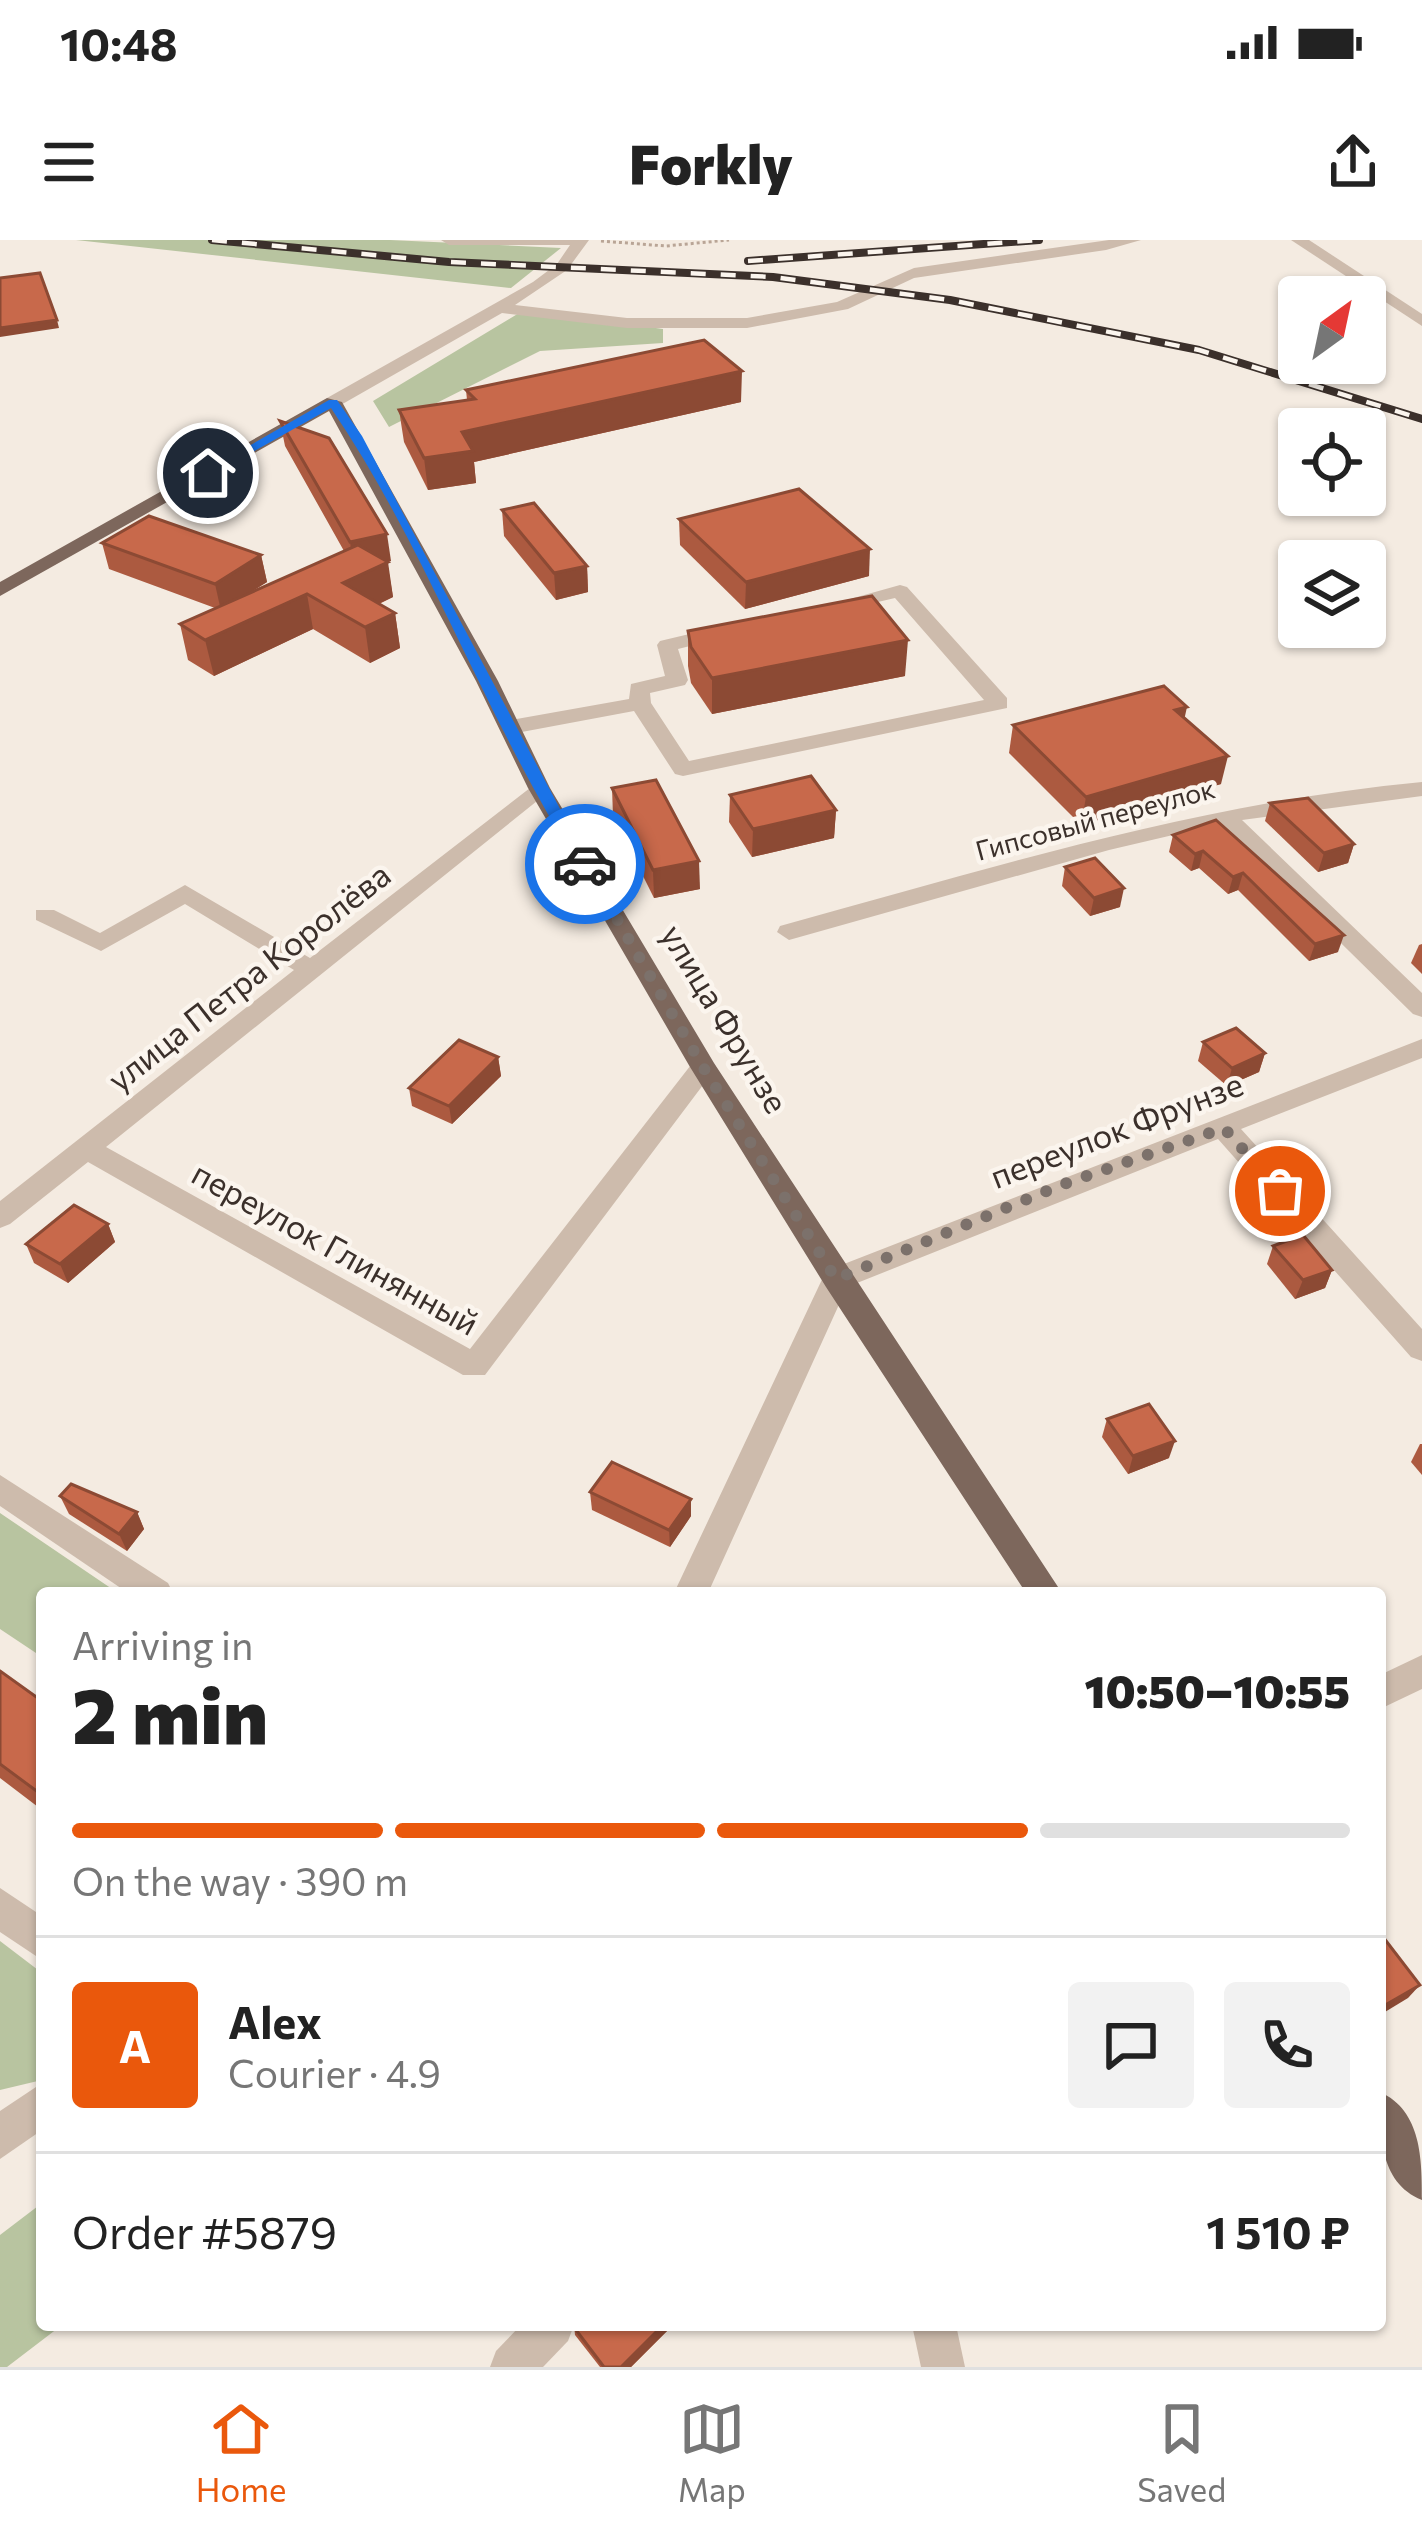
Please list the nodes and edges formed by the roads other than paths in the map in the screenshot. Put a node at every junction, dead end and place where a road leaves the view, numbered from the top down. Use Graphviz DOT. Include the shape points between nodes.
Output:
graph roads {
  1 [pos="449,240"];
  2 [pos="1133,240"];
  3 [pos="1299,240"];
  4 [pos="580,241"];
  5 [pos="503,308"];
  6 [pos="1422,321"];
  7 [pos="333,402"];
  8 [pos="0,590"];
  9 [pos="806,613"];
  10 [pos="736,629"];
  11 [pos="640,703"];
  12 [pos="511,727"];
  13 [pos="538,788"];
  14 [pos="1422,789"];
  15 [pos="1224,815"];
  16 [pos="45,916"];
  17 [pos="789,932"];
  18 [pos="310,969"];
  19 [pos="1422,1008"];
  20 [pos="1422,1048"];
  21 [pos="703,1067"];
  22 [pos="1224,1128"];
  23 [pos="85,1148"];
  24 [pos="0,1217"];
  25 [pos="836,1279"];
  26 [pos="1422,1349"];
  27 [pos="0,1489"];
  28 [pos="147,1587"];
  29 [pos="694,1587"];
  30 [pos="1041,1587"];
  31 [pos="1422,1671"];
  32 [pos="1386,1691"];
  33 [pos="0,1907"];
  34 [pos="36,1936"];
  35 [pos="36,2109"];
  36 [pos="1386,2122"];
  37 [pos="0,2138"];
  38 [pos="1422,2179"];
  39 [pos="546,2331"];
  40 [pos="935,2331"];
  41 [pos="512,2367"];
  42 [pos="943,2367"];
  1 -- 4 [label="street"];
  2 -- 5 [label="street" via="914,273 847,305 742,325 623,326"];
  3 -- 6 [label="street"];
  4 -- 5 [label="street" via="562,266"];
  5 -- 7 [label="street"];
  7 -- 8 [label="main road"];
  7 -- 12 [label="main road, улица Фрунзе"];
  9 -- 11 [label="street" via="900,591 999,703 683,769"];
  10 -- 11 [label="street" via="667,645 677,680 639,688"];
  11 -- 12 [label="street"];
  12 -- 13 [label="main road, улица Фрунзе"];
  13 -- 18 [label="street, улица Петра Королёва"];
  13 -- 21 [label="main road, улица Фрунзе"];
  14 -- 15 [label="street, Гипсовый переулок" via="1325,795"];
  15 -- 17 [label="street, Гипсовый переулок"];
  15 -- 19 [label="street"];
  16 -- 18 [label="street" via="101,944 184,893"];
  18 -- 23 [label="street, улица Петра Королёва"];
  20 -- 22 [label="street, переулок Фрунзе"];
  21 -- 23 [label="street, переулок Глинянный" via="474,1366"];
  21 -- 25 [label="main road, улица Фрунзе"];
  22 -- 25 [label="street, переулок Фрунзе"];
  22 -- 26 [label="street"];
  23 -- 24 [label="street, улица Петра Королёва"];
  25 -- 29 [label="street"];
  25 -- 30 [label="main road, улица Фрунзе"];
  27 -- 28 [label="street"];
  31 -- 32 [label="street"];
  33 -- 34 [label="street"];
  35 -- 37 [label="street"];
  36 -- 38 [label="main road"];
  39 -- 41 [label="street"];
  40 -- 42 [label="street"];
}
